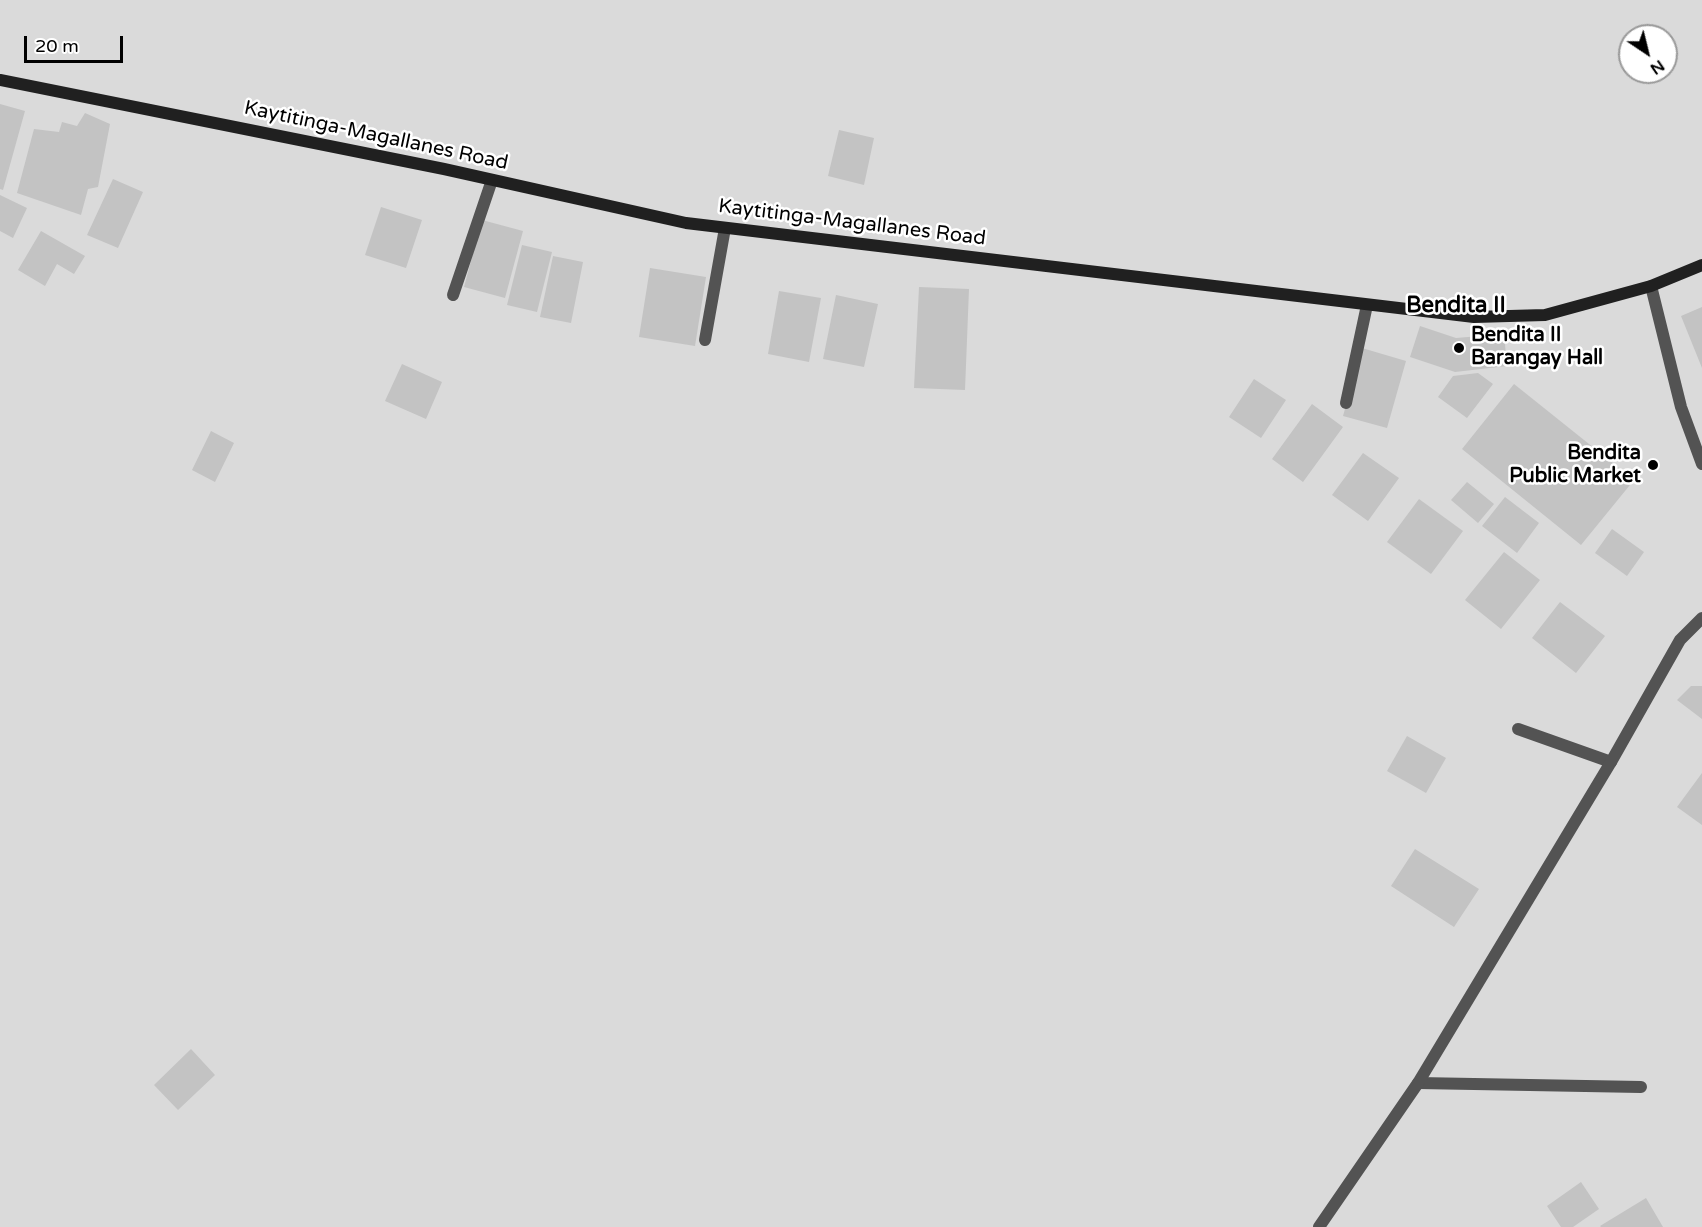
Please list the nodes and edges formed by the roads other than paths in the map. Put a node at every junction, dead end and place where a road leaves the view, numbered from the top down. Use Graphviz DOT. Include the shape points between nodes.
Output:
graph roads {
  1 [pos="0,80"];
  2 [pos="492,180"];
  3 [pos="725,228"];
  4 [pos="1702,265"];
  5 [pos="1651,286"];
  6 [pos="453,295"];
  7 [pos="1367,305"];
  8 [pos="705,340"];
  9 [pos="1346,403"];
  10 [pos="1702,464"];
  11 [pos="1702,618"];
  12 [pos="1518,729"];
  13 [pos="1611,762"];
  14 [pos="1418,1083"];
  15 [pos="1641,1087"];
  16 [pos="1320,1227"];
  1 -- 2 [label="main road, Kaytitinga-Magallanes Road"];
  2 -- 3 [label="main road, Kaytitinga-Magallanes Road"];
  2 -- 6 [label="street"];
  3 -- 7 [label="main road, Kaytitinga-Magallanes Road"];
  3 -- 8 [label="street"];
  4 -- 5 [label="main road, Kaytitinga-Magallanes Road"];
  5 -- 7 [label="main road, Kaytitinga-Magallanes Road" via="1545,315 1474,317"];
  5 -- 10 [label="street" via="1681,407"];
  7 -- 9 [label="street"];
  11 -- 13 [label="street" via="1680,640"];
  12 -- 13 [label="street"];
  13 -- 14 [label="street"];
  14 -- 15 [label="street"];
  14 -- 16 [label="street"];
}
